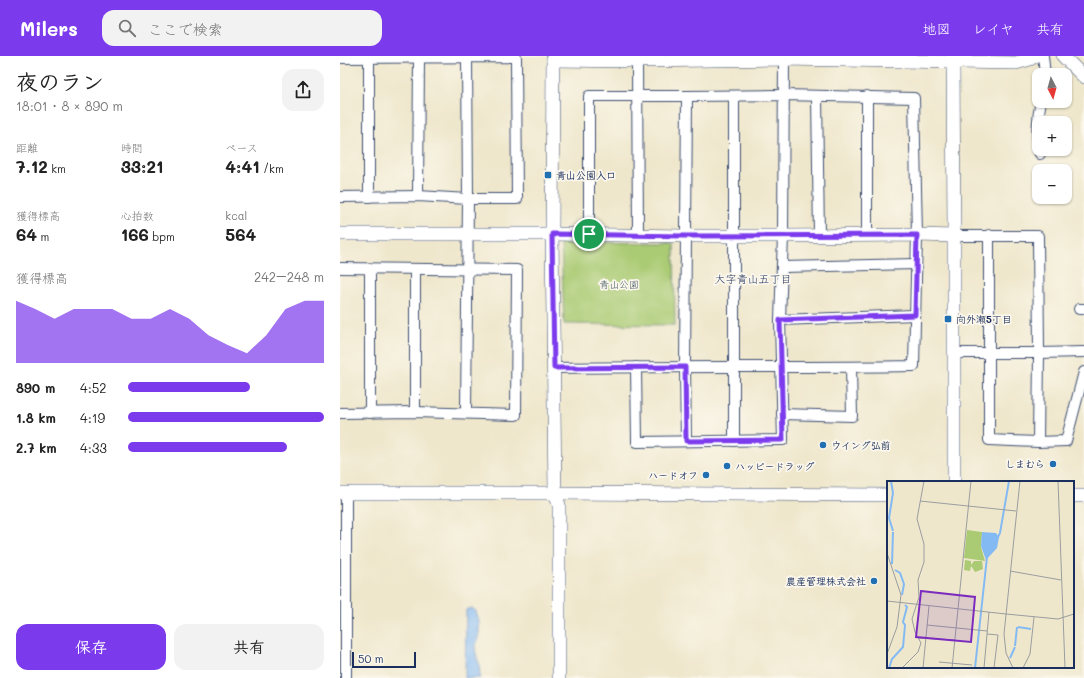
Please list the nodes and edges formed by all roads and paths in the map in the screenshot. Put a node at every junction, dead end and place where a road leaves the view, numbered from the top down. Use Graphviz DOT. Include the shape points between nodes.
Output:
graph roads {
  1 [pos="1035,56"];
  2 [pos="1043,56"];
  3 [pos="1063,56"];
  4 [pos="467,57"];
  5 [pos="340,58"];
  6 [pos="369,58"];
  7 [pos="418,58"];
  8 [pos="553,58"];
  9 [pos="784,59"];
  10 [pos="952,59"];
  11 [pos="637,61"];
  12 [pos="1044,68"];
  13 [pos="1084,77"];
  14 [pos="784,95"];
  15 [pos="637,96"];
  16 [pos="687,96"];
  17 [pos="734,96"];
  18 [pos="818,96"];
  19 [pos="867,96"];
  20 [pos="418,196"];
  21 [pos="340,197"];
  22 [pos="369,197"];
  23 [pos="468,199"];
  24 [pos="340,234"];
  25 [pos="552,234"];
  26 [pos="589,234"];
  27 [pos="468,235"];
  28 [pos="638,235"];
  29 [pos="867,235"];
  30 [pos="917,235"];
  31 [pos="989,235"];
  32 [pos="685,236"];
  33 [pos="734,236"];
  34 [pos="783,236"];
  35 [pos="819,236"];
  36 [pos="954,236"];
  37 [pos="916,264"];
  38 [pos="782,267"];
  39 [pos="340,268"];
  40 [pos="370,269"];
  41 [pos="415,269"];
  42 [pos="467,269"];
  43 [pos="915,315"];
  44 [pos="780,320"];
  45 [pos="1084,352"];
  46 [pos="954,353"];
  47 [pos="989,353"];
  48 [pos="1039,353"];
  49 [pos="734,366"];
  50 [pos="636,367"];
  51 [pos="685,367"];
  52 [pos="782,367"];
  53 [pos="850,367"];
  54 [pos="554,368"];
  55 [pos="1084,372"];
  56 [pos="415,412"];
  57 [pos="340,413"];
  58 [pos="370,413"];
  59 [pos="466,413"];
  60 [pos="782,414"];
  61 [pos="686,441"];
  62 [pos="734,441"];
  63 [pos="1038,442"];
  64 [pos="954,481"];
  65 [pos="343,493"];
  66 [pos="555,493"];
  67 [pos="887,494"];
  68 [pos="346,678"];
  69 [pos="559,678"];
  1 -- 10 [label="street" via="1016,63"];
  2 -- 12 [label="street"];
  3 -- 13 [label="street"];
  4 -- 7 [label="street"];
  4 -- 23 [label="street"];
  4 -- 23 [label="street" via="516,57 517,191 517,199"];
  5 -- 6 [label="street"];
  6 -- 7 [label="street"];
  6 -- 22 [label="street"];
  7 -- 20 [label="street"];
  8 -- 11 [label="street"];
  8 -- 25 [label="street"];
  9 -- 10 [label="street"];
  9 -- 11 [label="street"];
  9 -- 14 [label="street"];
  10 -- 36 [label="street"];
  11 -- 15 [label="street"];
  14 -- 17 [label="street"];
  14 -- 18 [label="street"];
  14 -- 34 [label="street"];
  15 -- 16 [label="street"];
  15 -- 26 [label="street" via="589,96"];
  15 -- 28 [label="street"];
  16 -- 17 [label="street"];
  16 -- 32 [label="street"];
  17 -- 33 [label="street"];
  18 -- 19 [label="street"];
  18 -- 35 [label="street"];
  19 -- 29 [label="street"];
  19 -- 30 [label="street" via="914,98"];
  20 -- 22 [label="street"];
  20 -- 23 [label="street"];
  21 -- 22 [label="street"];
  23 -- 27 [label="street"];
  24 -- 27 [label="street"];
  25 -- 26 [label="street"];
  25 -- 27 [label="street"];
  25 -- 54 [label="street"];
  26 -- 28 [label="street"];
  27 -- 42 [label="street"];
  28 -- 32 [label="street"];
  29 -- 30 [label="street"];
  29 -- 35 [label="street"];
  30 -- 36 [label="street"];
  30 -- 37 [label="street"];
  31 -- 36 [label="street"];
  31 -- 47 [label="street"];
  31 -- 48 [label="street" via="1038,236"];
  32 -- 33 [label="street"];
  32 -- 51 [label="street"];
  33 -- 34 [label="street"];
  33 -- 49 [label="street"];
  34 -- 35 [label="street"];
  34 -- 38 [label="street"];
  36 -- 46 [label="street"];
  37 -- 38 [label="street"];
  37 -- 43 [label="street"];
  38 -- 44 [label="street"];
  39 -- 40 [label="street"];
  40 -- 41 [label="street"];
  40 -- 58 [label="street"];
  41 -- 42 [label="street"];
  41 -- 56 [label="street"];
  42 -- 59 [label="street"];
  42 -- 59 [label="street" via="517,270 517,278 516,415"];
  43 -- 44 [label="street"];
  43 -- 53 [label="street" via="914,366"];
  44 -- 52 [label="street"];
  45 -- 48 [label="street"];
  46 -- 47 [label="street"];
  46 -- 64 [label="street"];
  47 -- 48 [label="street"];
  47 -- 63 [label="street" via="989,440"];
  48 -- 63 [label="street"];
  49 -- 51 [label="street"];
  49 -- 52 [label="street"];
  49 -- 62 [label="street"];
  50 -- 51 [label="street"];
  50 -- 54 [label="street"];
  50 -- 61 [label="street" via="637,442"];
  51 -- 61 [label="street"];
  52 -- 53 [label="street"];
  52 -- 60 [label="street"];
  53 -- 60 [label="street" via="852,416"];
  54 -- 66 [label="street"];
  55 -- 63 [label="street" via="1066,441"];
  56 -- 58 [label="street"];
  56 -- 59 [label="street"];
  57 -- 58 [label="street"];
  60 -- 62 [label="street" via="783,440"];
  61 -- 62 [label="street"];
  65 -- 66 [label="street"];
  65 -- 68 [label="street"];
  66 -- 67 [label="street"];
  66 -- 69 [label="street" via="559,505"];
}
